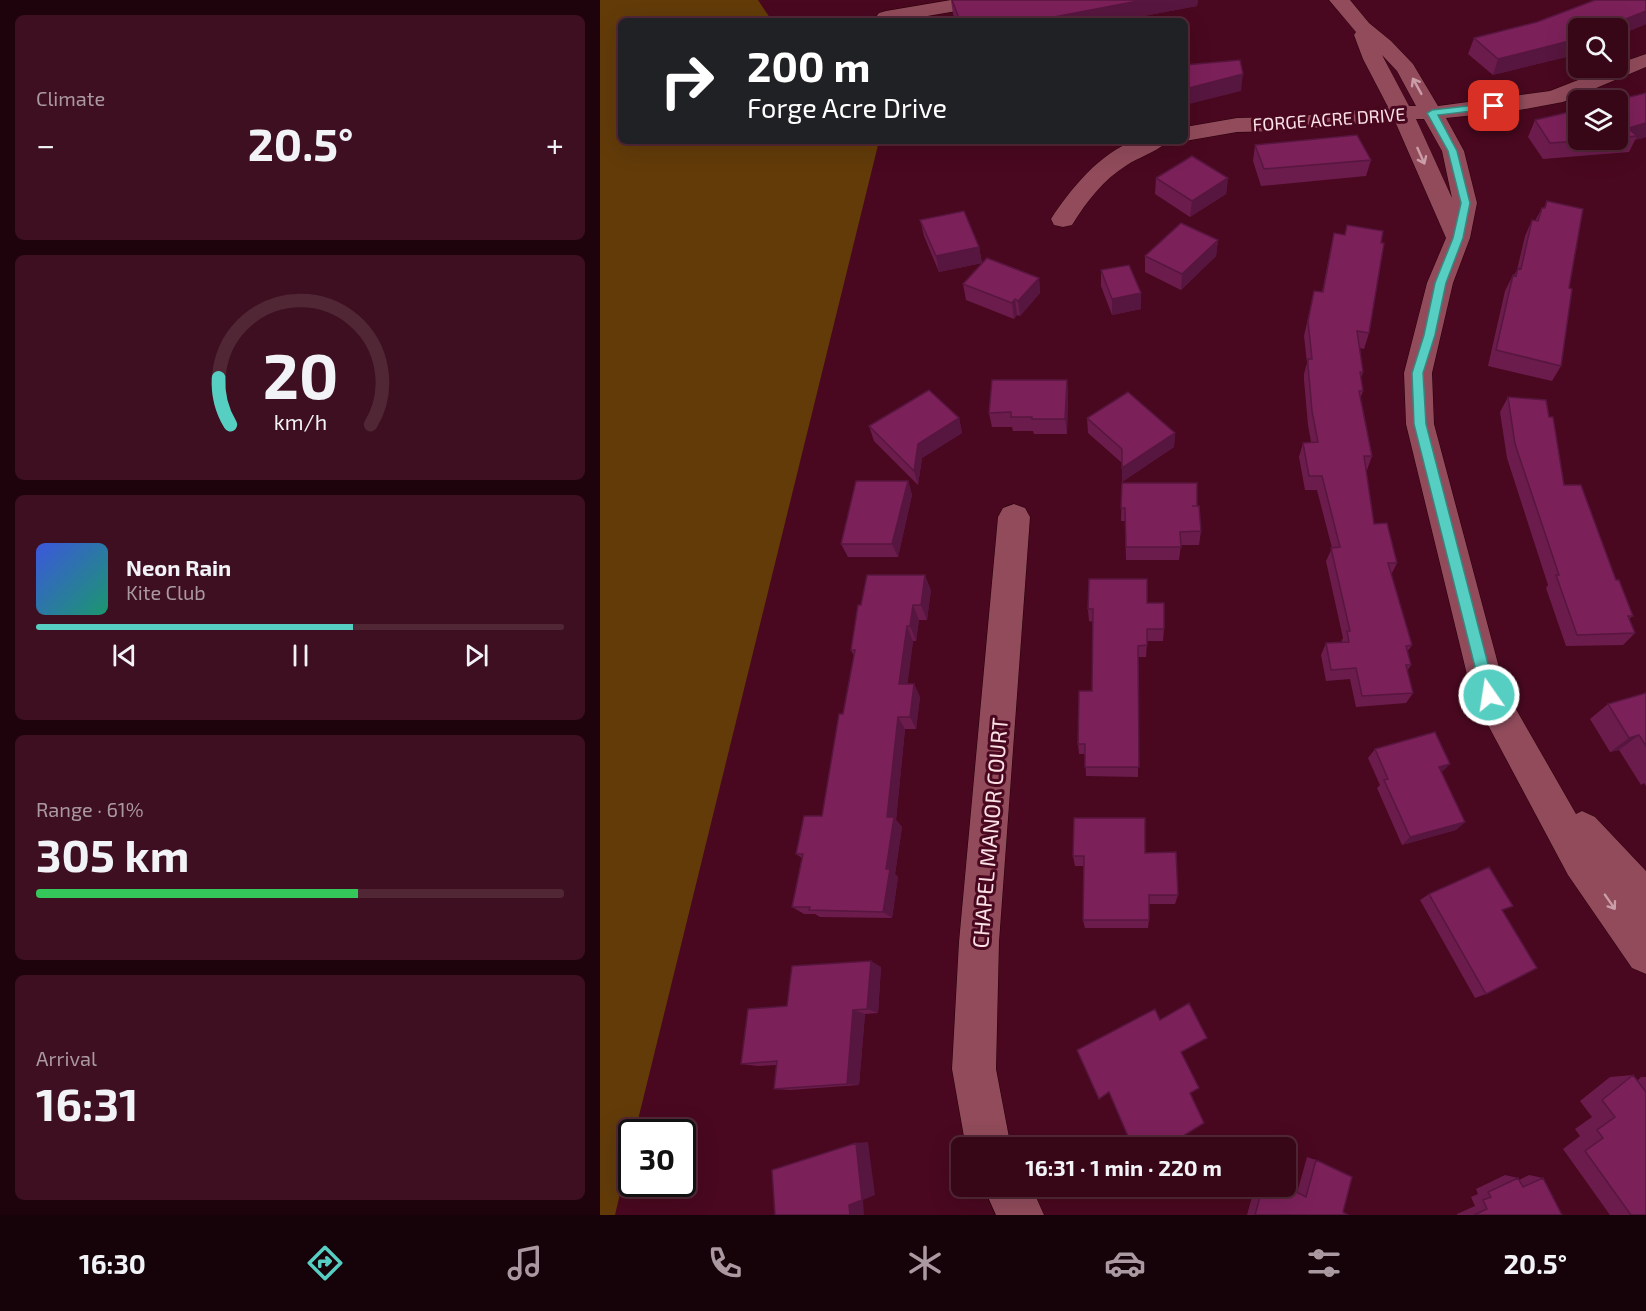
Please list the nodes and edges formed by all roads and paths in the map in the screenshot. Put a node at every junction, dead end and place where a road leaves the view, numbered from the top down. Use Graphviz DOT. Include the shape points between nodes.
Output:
graph roads {
  1 [pos="986,0"];
  2 [pos="1339,0"];
  3 [pos="886,17"];
  4 [pos="1362,27"];
  5 [pos="1646,60"];
  6 [pos="1402,112"];
  7 [pos="1432,113"];
  8 [pos="1188,133"];
  9 [pos="1147,144"];
  10 [pos="1063,219"];
  11 [pos="1458,238"];
  12 [pos="1014,517"];
  13 [pos="1536,780"];
  14 [pos="1646,900"];
  15 [pos="1646,954"];
  16 [pos="987,1137"];
  17 [pos="1012,1197"];
  18 [pos="1021,1215"];
  1 -- 3 [label="street"];
  2 -- 4 [label="street"];
  4 -- 6 [label="street" via="1372,59"];
  7 -- 4 [label="street, one-way" via="1406,68"];
  5 -- 7 [label="street, FORGE ACRE DRIVE" via="1555,97"];
  6 -- 7 [label="street, FORGE ACRE DRIVE"];
  6 -- 8 [label="street, FORGE ACRE DRIVE" via="1290,124 1237,125"];
  6 -- 11 [label="street, one-way"];
  7 -- 11 [label="street" via="1453,151 1466,203"];
  9 -- 10 [label="street" via="1110,166 1074,200"];
  11 -- 13 [label="street" via="1440,283 1418,373 1420,424 1489,695"];
  12 -- 16 [label="street, CHAPEL MANOR COURT" via="979,942 974,1069"];
  13 -- 14 [label="street"];
  13 -- 15 [label="street, one-way" via="1582,861"];
  17 -- 18 [label="street"];
}
